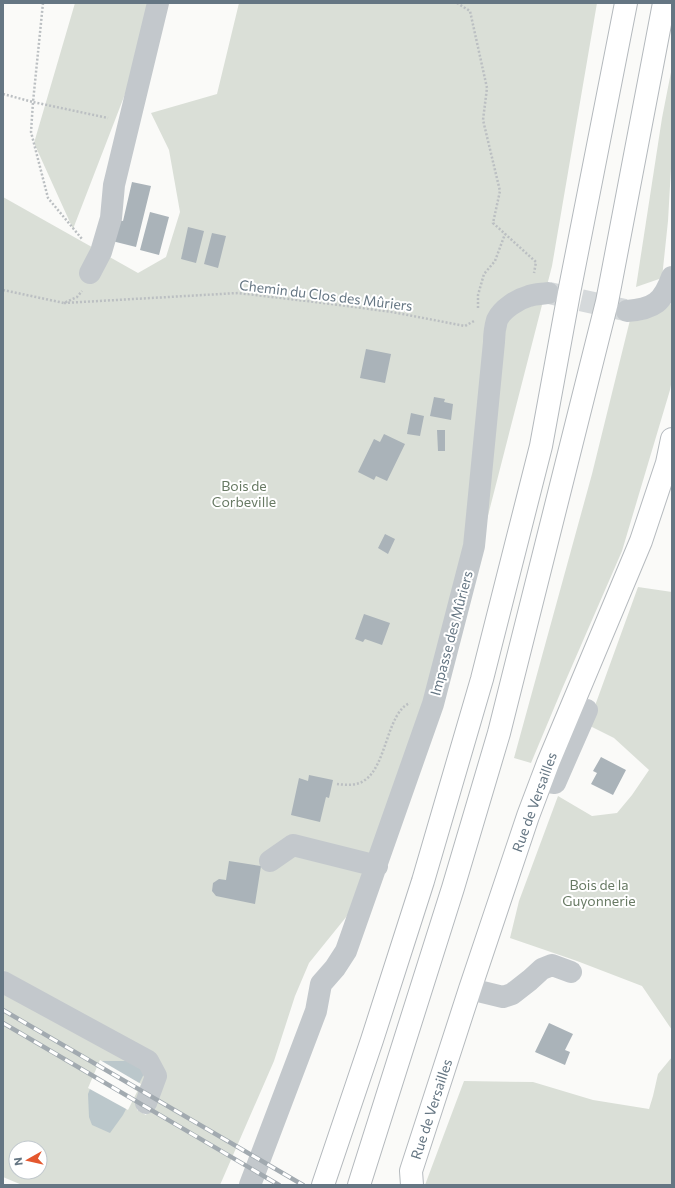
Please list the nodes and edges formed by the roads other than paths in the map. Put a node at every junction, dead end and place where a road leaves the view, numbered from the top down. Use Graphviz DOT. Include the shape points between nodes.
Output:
graph roads {
  1 [pos="158,3"];
  2 [pos="626,3"];
  3 [pos="664,3"];
  4 [pos="114,185"];
  5 [pos="672,277"];
  6 [pos="548,293"];
  7 [pos="627,310"];
  8 [pos="672,439"];
  9 [pos="587,710"];
  10 [pos="541,781"];
  11 [pos="270,861"];
  12 [pos="376,866"];
  13 [pos="571,972"];
  14 [pos="3,982"];
  15 [pos="470,989"];
  16 [pos="146,1103"];
  17 [pos="412,1178"];
  18 [pos="250,1185"];
  19 [pos="323,1185"];
  20 [pos="359,1185"];
  1 -- 4 [label="street"];
  2 -- 19 [label="main road" via="541,446 482,680 423,881"];
  3 -- 20 [label="main road" via="607,302 501,725 453,888"];
  4 -- 4 [label="street" via="111,218 101,252 90,273 91,251 100,216"];
  5 -- 7 [label="street" via="662,298 649,307"];
  6 -- 12 [label="street, Impasse des Mûriers" via="530,295 514,303 498,319 474,546 433,704"];
  8 -- 10 [label="main road, Rue de Versailles" via="667,463 641,541"];
  9 -- 10 [label="street" via="555,783"];
  10 -- 15 [label="main road, Rue de Versailles"];
  11 -- 12 [label="street" via="293,845"];
  12 -- 18 [label="street, Impasse des Mûriers" via="346,951 321,984 316,1011"];
  13 -- 15 [label="street" via="552,965 542,969 512,994 503,997"];
  14 -- 16 [label="street" via="148,1061 156,1076"];
  15 -- 17 [label="main road, Rue de Versailles"];
}
